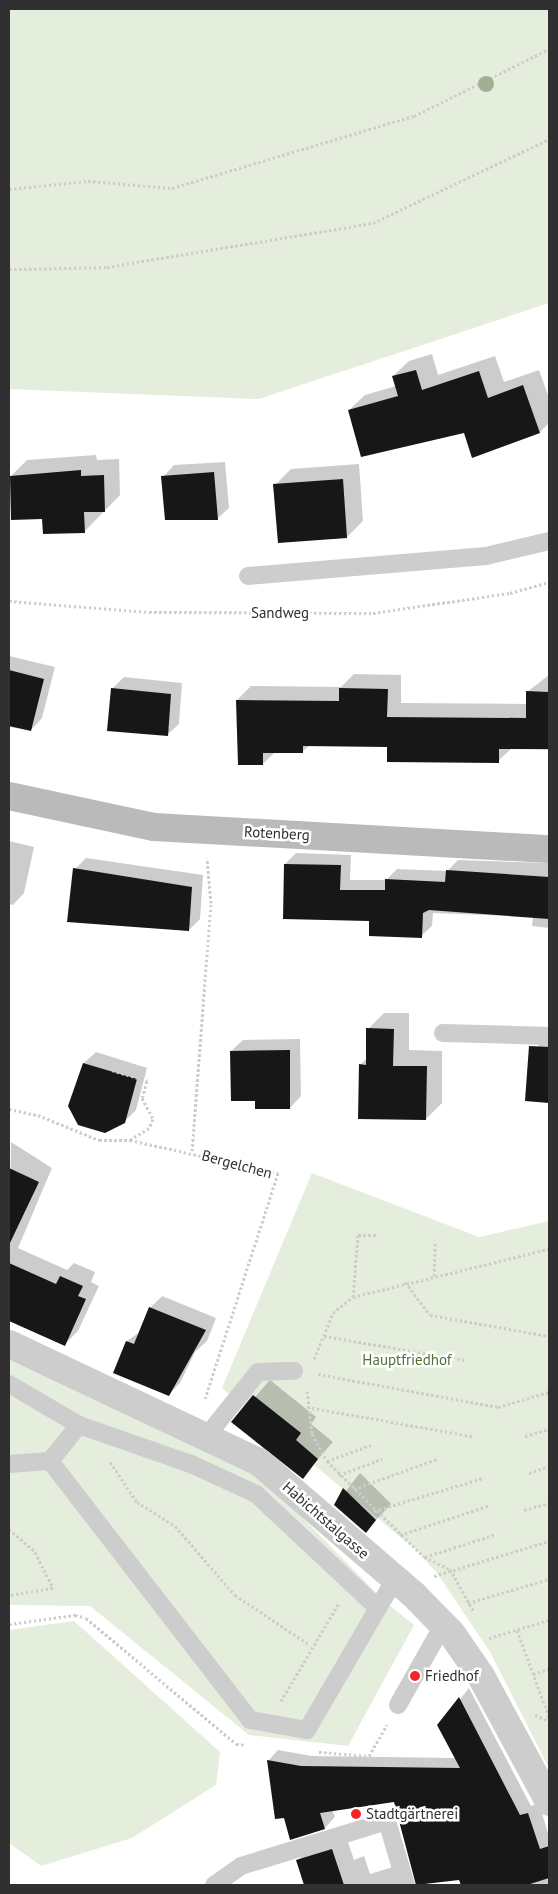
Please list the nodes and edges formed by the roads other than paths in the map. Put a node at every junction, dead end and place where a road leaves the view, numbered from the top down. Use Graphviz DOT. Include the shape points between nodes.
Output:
graph roads {
  1 [pos="549,541"];
  2 [pos="248,576"];
  3 [pos="9,796"];
  4 [pos="549,849"];
  5 [pos="444,1033"];
  6 [pos="549,1036"];
  7 [pos="9,1344"];
  8 [pos="303,1375"];
  9 [pos="9,1384"];
  10 [pos="79,1426"];
  11 [pos="200,1435"];
  12 [pos="50,1461"];
  13 [pos="9,1464"];
  14 [pos="395,1579"];
  15 [pos="378,1608"];
  16 [pos="443,1625"];
  17 [pos="398,1704"];
  18 [pos="549,1802"];
  19 [pos="214,1885"];
  20 [pos="406,1885"];
  1 -- 2 [label="lane" via="486,556"];
  3 -- 4 [label="street, Rotenberg" via="154,827"];
  5 -- 6 [label="lane"];
  7 -- 11 [label="street, Habichtstalgasse"];
  8 -- 11 [label="lane" via="258,1372"];
  9 -- 10 [label="lane"];
  10 -- 12 [label="lane"];
  10 -- 15 [label="lane" via="191,1464 256,1494"];
  11 -- 14 [label="street, Habichtstalgasse" via="259,1462"];
  12 -- 13 [label="lane"];
  12 -- 15 [label="lane" via="250,1720 308,1730"];
  14 -- 15 [label="lane"];
  14 -- 16 [label="street, Habichtstalgasse"];
  16 -- 17 [label="lane"];
  16 -- 18 [label="street, Habichtstalgasse" via="481,1676"];
  19 -- 20 [label="lane" via="241,1866 387,1821"];
}
